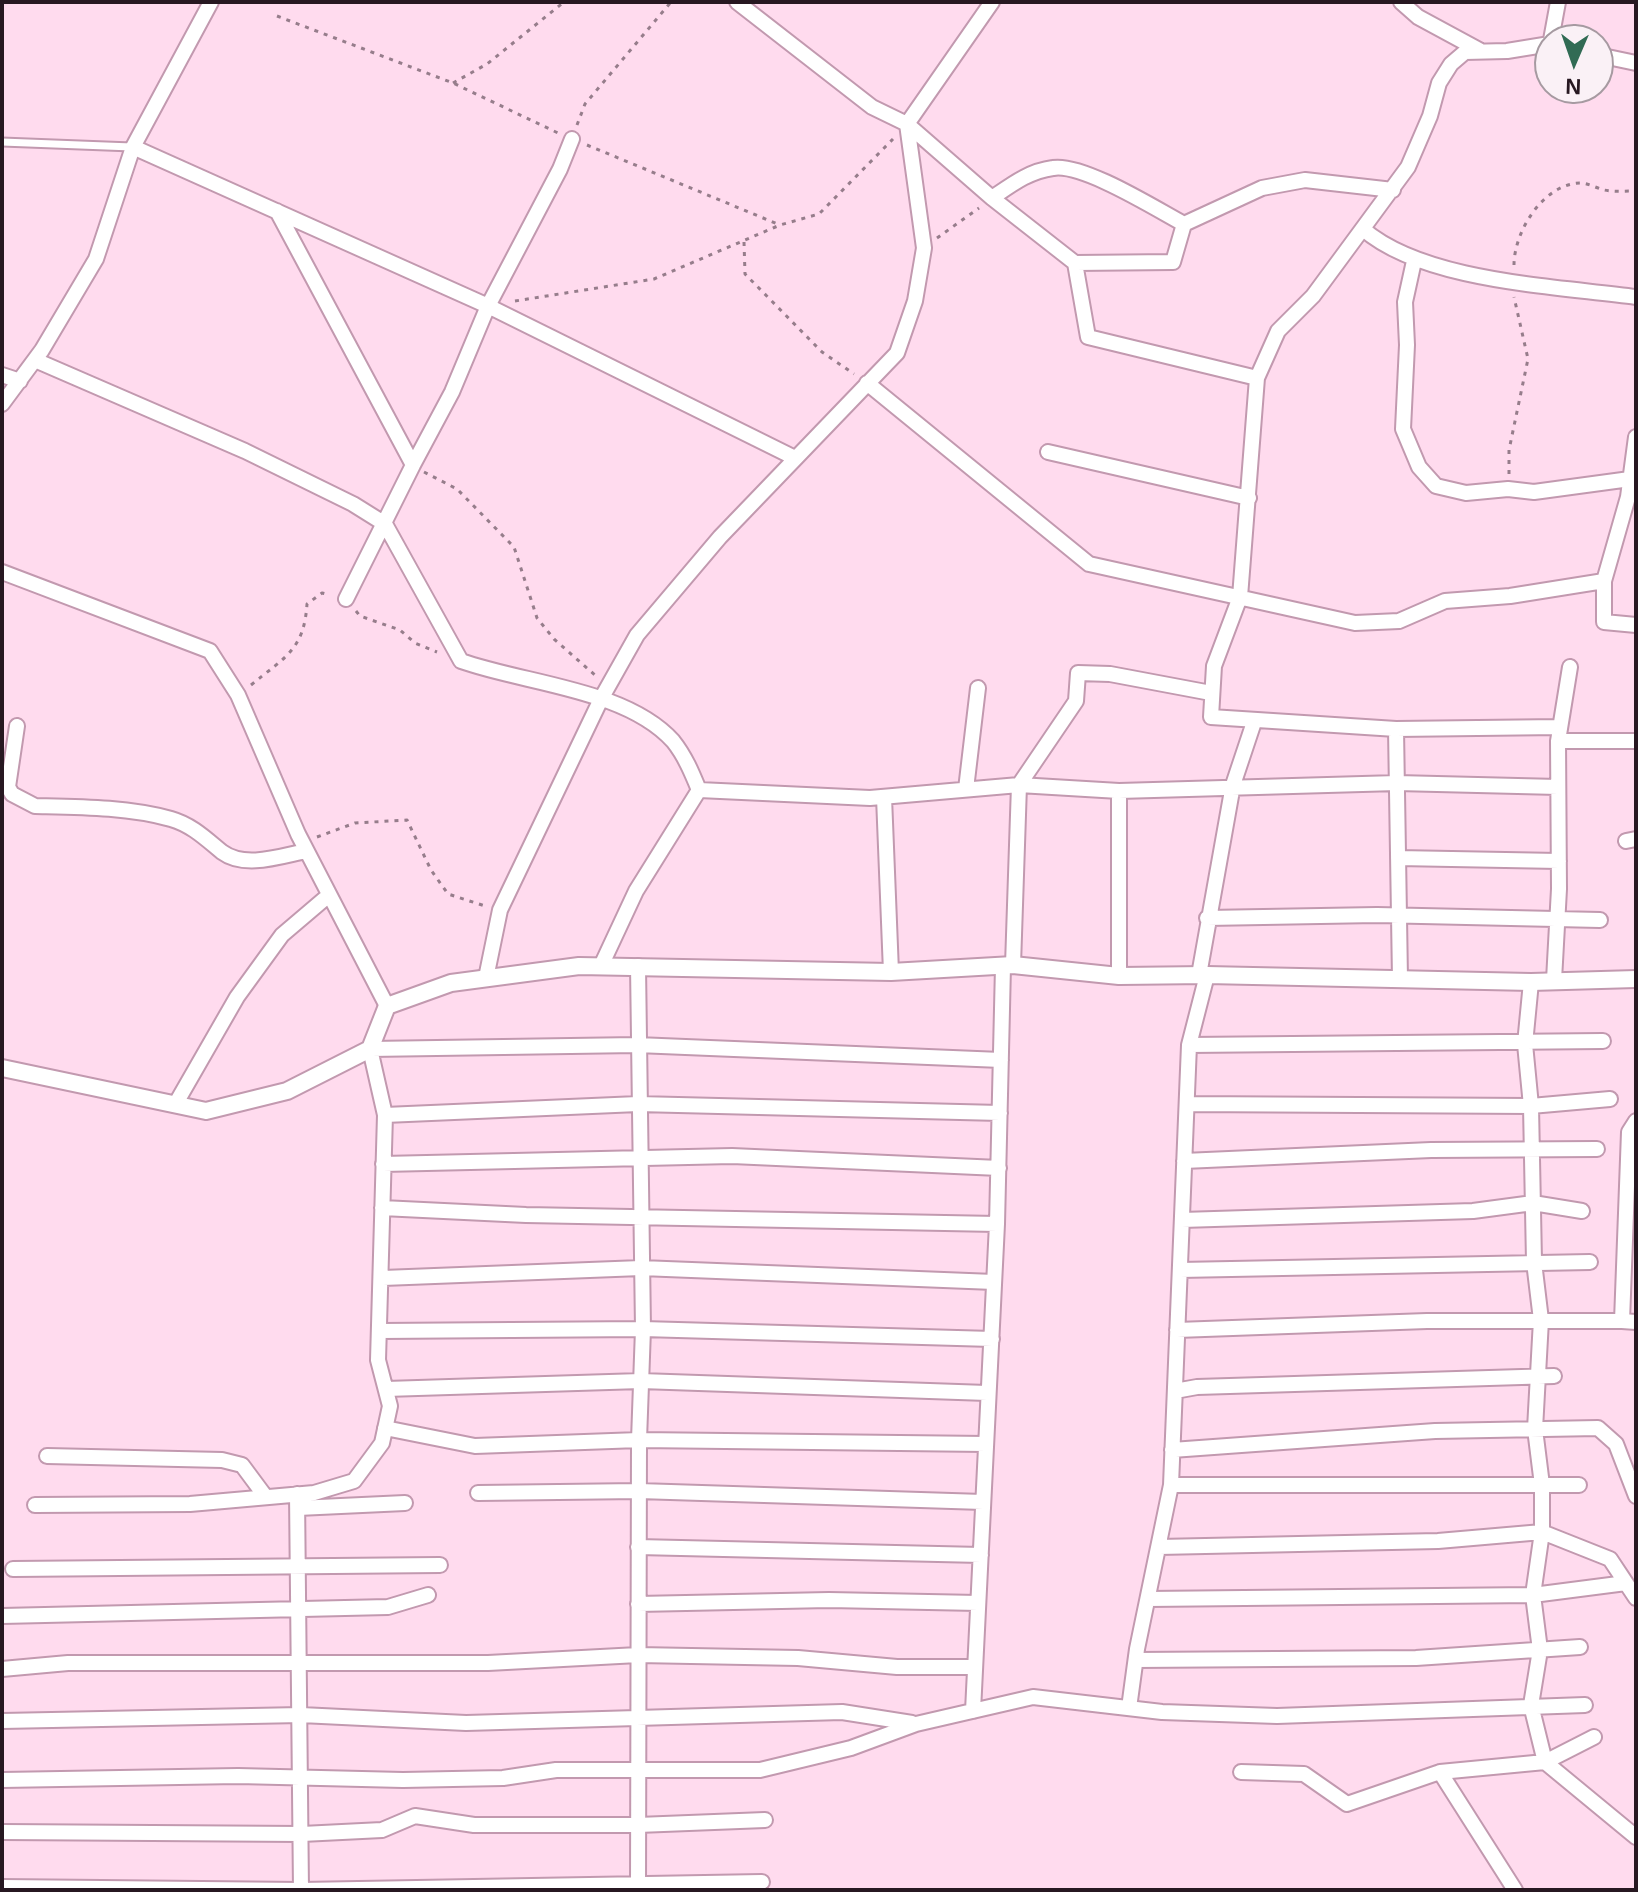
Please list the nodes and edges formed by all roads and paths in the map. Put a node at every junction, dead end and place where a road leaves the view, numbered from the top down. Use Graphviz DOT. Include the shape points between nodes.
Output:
graph roads {
  1 [pos="211,2"];
  2 [pos="564,2"];
  3 [pos="671,2"];
  4 [pos="737,2"];
  5 [pos="992,2"];
  6 [pos="1401,2"];
  7 [pos="1558,2"];
  8 [pos="277,16"];
  9 [pos="1554,24"];
  10 [pos="1534,45"];
  11 [pos="1479,50"];
  12 [pos="1614,58"];
  13 [pos="1636,63"];
  14 [pos="453,83"];
  15 [pos="907,124"];
  16 [pos="572,139"];
  17 [pos="2,142"];
  18 [pos="133,147"];
  19 [pos="1393,190"];
  20 [pos="1636,191"];
  21 [pos="992,198"];
  22 [pos="277,211"];
  23 [pos="1184,224"];
  24 [pos="780,225"];
  25 [pos="1363,229"];
  26 [pos="744,240"];
  27 [pos="924,248"];
  28 [pos="1414,261"];
  29 [pos="1075,263"];
  30 [pos="1514,281"];
  31 [pos="1636,297"];
  32 [pos="488,306"];
  33 [pos="35,360"];
  34 [pos="2,375"];
  35 [pos="1257,378"];
  36 [pos="20,381"];
  37 [pos="867,383"];
  38 [pos="2,404"];
  39 [pos="1636,437"];
  40 [pos="1048,452"];
  41 [pos="795,458"];
  42 [pos="413,465"];
  43 [pos="1630,479"];
  44 [pos="1508,489"];
  45 [pos="1632,497"];
  46 [pos="1249,498"];
  47 [pos="385,524"];
  48 [pos="2,572"];
  49 [pos="1604,581"];
  50 [pos="1240,597"];
  51 [pos="346,599"];
  52 [pos="1636,625"];
  53 [pos="461,661"];
  54 [pos="1570,667"];
  55 [pos="978,688"];
  56 [pos="1211,693"];
  57 [pos="238,695"];
  58 [pos="601,699"];
  59 [pos="1254,722"];
  60 [pos="17,726"];
  61 [pos="1396,729"];
  62 [pos="1558,734"];
  63 [pos="1636,741"];
  64 [pos="1397,783"];
  65 [pos="1019,785"];
  66 [pos="1233,785"];
  67 [pos="1558,787"];
  68 [pos="966,789"];
  69 [pos="699,790"];
  70 [pos="1119,791"];
  71 [pos="884,797"];
  72 [pos="304,847"];
  73 [pos="1398,858"];
  74 [pos="1559,861"];
  75 [pos="329,895"];
  76 [pos="500,910"];
  77 [pos="1399,916"];
  78 [pos="1207,918"];
  79 [pos="1557,919"];
  80 [pos="1600,920"];
  81 [pos="601,966"];
  82 [pos="638,966"];
  83 [pos="1008,966"];
  84 [pos="891,972"];
  85 [pos="1203,975"];
  86 [pos="1119,976"];
  87 [pos="486,978"];
  88 [pos="1400,979"];
  89 [pos="1636,979"];
  90 [pos="1554,980"];
  91 [pos="1531,982"];
  92 [pos="387,1006"];
  93 [pos="1603,1041"];
  94 [pos="1525,1044"];
  95 [pos="637,1045"];
  96 [pos="1189,1045"];
  97 [pos="370,1049"];
  98 [pos="1001,1060"];
  99 [pos="2,1068"];
  100 [pos="1610,1099"];
  101 [pos="638,1104"];
  102 [pos="1187,1104"];
  103 [pos="175,1105"];
  104 [pos="1531,1106"];
  105 [pos="1000,1113"];
  106 [pos="385,1115"];
  107 [pos="1636,1121"];
  108 [pos="1530,1149"];
  109 [pos="1597,1149"];
  110 [pos="639,1156"];
  111 [pos="1184,1161"];
  112 [pos="383,1164"];
  113 [pos="999,1168"];
  114 [pos="1533,1203"];
  115 [pos="382,1208"];
  116 [pos="1582,1211"];
  117 [pos="640,1215"];
  118 [pos="1182,1220"];
  119 [pos="997,1224"];
  120 [pos="1534,1262"];
  121 [pos="1590,1262"];
  122 [pos="641,1268"];
  123 [pos="1180,1270"];
  124 [pos="383,1278"];
  125 [pos="994,1282"];
  126 [pos="1541,1320"];
  127 [pos="1629,1322"];
  128 [pos="643,1329"];
  129 [pos="1177,1330"];
  130 [pos="380,1331"];
  131 [pos="992,1339"];
  132 [pos="1546,1376"];
  133 [pos="641,1381"];
  134 [pos="386,1389"];
  135 [pos="1175,1391"];
  136 [pos="987,1393"];
  137 [pos="385,1428"];
  138 [pos="1535,1429"];
  139 [pos="639,1440"];
  140 [pos="986,1444"];
  141 [pos="1172,1450"];
  142 [pos="47,1456"];
  143 [pos="1171,1485"];
  144 [pos="1542,1485"];
  145 [pos="1579,1485"];
  146 [pos="639,1491"];
  147 [pos="478,1493"];
  148 [pos="265,1496"];
  149 [pos="1636,1496"];
  150 [pos="297,1501"];
  151 [pos="983,1502"];
  152 [pos="405,1503"];
  153 [pos="35,1505"];
  154 [pos="1542,1532"];
  155 [pos="638,1547"];
  156 [pos="1159,1547"];
  157 [pos="981,1555"];
  158 [pos="440,1565"];
  159 [pos="299,1568"];
  160 [pos="13,1569"];
  161 [pos="1626,1583"];
  162 [pos="428,1595"];
  163 [pos="1533,1595"];
  164 [pos="1636,1598"];
  165 [pos="1148,1599"];
  166 [pos="978,1603"];
  167 [pos="638,1604"];
  168 [pos="300,1609"];
  169 [pos="2,1616"];
  170 [pos="1580,1647"];
  171 [pos="1540,1650"];
  172 [pos="638,1655"];
  173 [pos="1136,1660"];
  174 [pos="301,1665"];
  175 [pos="975,1667"];
  176 [pos="2,1669"];
  177 [pos="1531,1705"];
  178 [pos="1585,1705"];
  179 [pos="1129,1708"];
  180 [pos="973,1711"];
  181 [pos="301,1715"];
  182 [pos="638,1719"];
  183 [pos="2,1721"];
  184 [pos="916,1724"];
  185 [pos="1594,1737"];
  186 [pos="1545,1762"];
  187 [pos="638,1770"];
  188 [pos="1241,1772"];
  189 [pos="1440,1772"];
  190 [pos="302,1776"];
  191 [pos="2,1780"];
  192 [pos="765,1820"];
  193 [pos="638,1825"];
  194 [pos="2,1832"];
  195 [pos="302,1834"];
  196 [pos="1636,1837"];
  197 [pos="762,1882"];
  198 [pos="638,1886"];
  199 [pos="2,1887"];
  200 [pos="301,1890"];
  201 [pos="1515,1890"];
  1 -- 18 [label="street"];
  2 -- 14 [label="path" via="487,64"];
  3 -- 16 [label="path" via="585,104"];
  4 -- 15 [label="street" via="872,107"];
  5 -- 15 [label="street"];
  6 -- 11 [label="street"];
  7 -- 9 [label="street"];
  8 -- 14 [label="path"];
  10 -- 11 [label="street"];
  11 -- 19 [label="street" via="1465,52 1439,83 1413,154"];
  12 -- 13 [label="street"];
  14 -- 16 [label="path"];
  15 -- 21 [label="street"];
  15 -- 24 [label="path" via="819,214"];
  15 -- 27 [label="street"];
  16 -- 24 [label="path"];
  16 -- 32 [label="street"];
  17 -- 18 [label="lane"];
  18 -- 22 [label="street"];
  18 -- 33 [label="street" via="96,259"];
  19 -- 23 [label="street" via="1305,180 1262,188"];
  19 -- 25 [label="street"];
  20 -- 30 [label="path" via="1606,191 1583,183 1568,185 1540,203 1514,249"];
  21 -- 23 [label="street" via="1028,174 1056,167 1092,176"];
  21 -- 27 [label="path"];
  21 -- 29 [label="street"];
  22 -- 32 [label="street"];
  22 -- 42 [label="street"];
  23 -- 29 [label="street" via="1173,262"];
  24 -- 26 [label="path"];
  25 -- 28 [label="street"];
  25 -- 35 [label="street" via="1313,296 1278,331"];
  26 -- 32 [label="path" via="654,279"];
  26 -- 37 [label="path" via="745,274 822,352"];
  27 -- 37 [label="street" via="906,334 897,353"];
  28 -- 30 [label="street"];
  28 -- 44 [label="street" via="1405,302 1403,429 1419,467 1436,486 1466,493"];
  29 -- 35 [label="street" via="1088,337"];
  30 -- 31 [label="street"];
  30 -- 44 [label="path" via="1528,359 1509,450"];
  32 -- 41 [label="street"];
  32 -- 42 [label="street" via="452,392"];
  33 -- 36 [label="street"];
  33 -- 47 [label="street" via="245,451"];
  34 -- 36 [label="street"];
  35 -- 46 [label="street"];
  36 -- 38 [label="street"];
  37 -- 41 [label="street"];
  37 -- 50 [label="street" via="1089,564"];
  39 -- 43 [label="street"];
  40 -- 46 [label="street"];
  41 -- 58 [label="street" via="637,635"];
  42 -- 47 [label="street"];
  42 -- 58 [label="path" via="457,489 514,547 537,618 595,674"];
  43 -- 44 [label="street" via="1534,492"];
  43 -- 45 [label="street"];
  45 -- 49 [label="street"];
  46 -- 50 [label="street"];
  47 -- 51 [label="street"];
  47 -- 53 [label="street"];
  48 -- 57 [label="street" via="210,651"];
  49 -- 50 [label="street" via="1445,601 1399,621 1355,623"];
  49 -- 52 [label="street" via="1604,622"];
  50 -- 56 [label="street" via="1214,666"];
  51 -- 53 [label="path" via="360,616"];
  51 -- 57 [label="path" via="322,593 307,604 305,631 289,654"];
  53 -- 58 [label="street"];
  54 -- 62 [label="street"];
  55 -- 68 [label="street"];
  56 -- 59 [label="street" via="1211,717"];
  56 -- 65 [label="street" via="1078,673 1076,701"];
  57 -- 72 [label="street"];
  58 -- 69 [label="street" via="646,718 672,741"];
  58 -- 76 [label="street"];
  59 -- 61 [label="street"];
  59 -- 66 [label="street"];
  60 -- 72 [label="street" via="8,787 35,806 172,819 242,860"];
  61 -- 62 [label="street"];
  61 -- 64 [label="street"];
  62 -- 63 [label="street"];
  62 -- 67 [label="street"];
  64 -- 66 [label="street"];
  64 -- 67 [label="street"];
  64 -- 73 [label="street"];
  65 -- 68 [label="street"];
  65 -- 70 [label="street"];
  65 -- 83 [label="street"];
  66 -- 70 [label="street"];
  66 -- 78 [label="street"];
  67 -- 74 [label="street"];
  68 -- 71 [label="street"];
  69 -- 71 [label="street"];
  69 -- 81 [label="street" via="636,891"];
  70 -- 86 [label="street"];
  71 -- 84 [label="street"];
  72 -- 75 [label="street"];
  72 -- 76 [label="path" via="355,823 407,820 448,894"];
  73 -- 74 [label="street"];
  73 -- 77 [label="street"];
  74 -- 79 [label="street"];
  75 -- 92 [label="street"];
  75 -- 103 [label="street" via="282,935 237,997"];
  76 -- 87 [label="street"];
  77 -- 78 [label="street"];
  77 -- 79 [label="street"];
  77 -- 88 [label="street"];
  78 -- 85 [label="street"];
  79 -- 80 [label="street"];
  79 -- 90 [label="street"];
  81 -- 82 [label="street"];
  81 -- 87 [label="street"];
  82 -- 84 [label="street"];
  82 -- 95 [label="street"];
  83 -- 84 [label="street"];
  83 -- 86 [label="street"];
  83 -- 98 [label="street"];
  85 -- 86 [label="street"];
  85 -- 88 [label="street"];
  85 -- 96 [label="street"];
  87 -- 92 [label="street" via="451,983"];
  88 -- 91 [label="street"];
  89 -- 90 [label="street"];
  90 -- 91 [label="street"];
  91 -- 94 [label="street"];
  92 -- 97 [label="street"];
  93 -- 94 [label="street"];
  94 -- 96 [label="street"];
  94 -- 104 [label="street"];
  95 -- 97 [label="street"];
  95 -- 98 [label="street"];
  95 -- 101 [label="street"];
  96 -- 102 [label="street"];
  97 -- 103 [label="street" via="287,1091 206,1111"];
  97 -- 106 [label="street"];
  98 -- 105 [label="street"];
  99 -- 103 [label="street"];
  100 -- 104 [label="street"];
  101 -- 105 [label="street"];
  101 -- 106 [label="street"];
  101 -- 110 [label="street"];
  102 -- 104 [label="street"];
  102 -- 111 [label="street"];
  104 -- 108 [label="street"];
  105 -- 113 [label="street"];
  106 -- 112 [label="street"];
  107 -- 127 [label="street" via="1629,1132"];
  108 -- 109 [label="street"];
  108 -- 111 [label="street"];
  108 -- 114 [label="street"];
  110 -- 112 [label="street"];
  110 -- 113 [label="street"];
  110 -- 117 [label="street"];
  111 -- 118 [label="street"];
  112 -- 115 [label="street"];
  113 -- 119 [label="street"];
  114 -- 116 [label="street"];
  114 -- 118 [label="street" via="1473,1211"];
  114 -- 120 [label="street"];
  115 -- 117 [label="street"];
  115 -- 124 [label="street"];
  117 -- 119 [label="street"];
  117 -- 122 [label="street"];
  118 -- 123 [label="street"];
  119 -- 125 [label="street"];
  120 -- 121 [label="street"];
  120 -- 123 [label="street"];
  120 -- 126 [label="street"];
  122 -- 124 [label="street"];
  122 -- 125 [label="street"];
  122 -- 128 [label="street"];
  123 -- 129 [label="street"];
  124 -- 130 [label="street"];
  125 -- 131 [label="street"];
  126 -- 127 [label="street"];
  126 -- 129 [label="street"];
  126 -- 132 [label="street"];
  128 -- 130 [label="street"];
  128 -- 131 [label="street"];
  128 -- 133 [label="street"];
  129 -- 135 [label="street"];
  130 -- 134 [label="street" via="378,1360"];
  131 -- 136 [label="street"];
  132 -- 135 [label="street"];
  132 -- 138 [label="street"];
  133 -- 134 [label="street"];
  133 -- 136 [label="street"];
  133 -- 139 [label="street"];
  134 -- 137 [label="street" via="390,1406"];
  135 -- 141 [label="street"];
  136 -- 140 [label="street"];
  137 -- 139 [label="street" via="475,1446"];
  137 -- 150 [label="street" via="382,1443 354,1481"];
  138 -- 141 [label="street"];
  138 -- 144 [label="street"];
  138 -- 149 [label="street" via="1598,1428 1616,1444"];
  139 -- 140 [label="street"];
  139 -- 146 [label="street"];
  140 -- 151 [label="street"];
  141 -- 143 [label="street"];
  142 -- 148 [label="street" via="222,1460 242,1465"];
  143 -- 144 [label="street"];
  143 -- 156 [label="street"];
  144 -- 145 [label="street"];
  144 -- 154 [label="street"];
  146 -- 147 [label="street"];
  146 -- 151 [label="street"];
  146 -- 155 [label="street"];
  148 -- 150 [label="street"];
  148 -- 153 [label="street" via="190,1504"];
  150 -- 152 [label="street"];
  150 -- 159 [label="street"];
  151 -- 157 [label="street"];
  154 -- 156 [label="street" via="1438,1541"];
  154 -- 161 [label="street" via="1610,1559"];
  154 -- 163 [label="street"];
  155 -- 157 [label="street"];
  155 -- 167 [label="street"];
  156 -- 165 [label="street"];
  157 -- 166 [label="street"];
  158 -- 159 [label="street"];
  159 -- 160 [label="street"];
  159 -- 168 [label="street"];
  161 -- 163 [label="street"];
  161 -- 164 [label="street"];
  162 -- 168 [label="street" via="388,1607"];
  163 -- 165 [label="street"];
  163 -- 171 [label="street"];
  165 -- 173 [label="street"];
  166 -- 167 [label="street"];
  166 -- 175 [label="street"];
  167 -- 172 [label="street"];
  168 -- 169 [label="street"];
  168 -- 174 [label="street"];
  170 -- 171 [label="street"];
  171 -- 173 [label="street" via="1416,1658"];
  171 -- 177 [label="street"];
  172 -- 174 [label="street"];
  172 -- 175 [label="street"];
  172 -- 182 [label="street"];
  173 -- 179 [label="street"];
  174 -- 176 [label="street" via="113,1663"];
  174 -- 181 [label="street"];
  175 -- 180 [label="street"];
  177 -- 178 [label="street"];
  177 -- 179 [label="street" via="1277,1716"];
  177 -- 186 [label="street"];
  179 -- 180 [label="street" via="1033,1697"];
  180 -- 184 [label="street"];
  181 -- 182 [label="street" via="466,1723"];
  181 -- 183 [label="street"];
  181 -- 190 [label="street"];
  182 -- 184 [label="street" via="842,1712"];
  182 -- 187 [label="street"];
  184 -- 187 [label="street" via="851,1748 760,1770"];
  185 -- 186 [label="street"];
  186 -- 189 [label="street"];
  186 -- 196 [label="street"];
  187 -- 190 [label="street" via="556,1770 489,1779"];
  187 -- 193 [label="street"];
  188 -- 189 [label="street" via="1304,1774 1347,1804"];
  189 -- 201 [label="street"];
  190 -- 191 [label="street"];
  190 -- 195 [label="street"];
  192 -- 193 [label="street"];
  193 -- 195 [label="street" via="474,1825 415,1816 382,1830"];
  193 -- 198 [label="street"];
  194 -- 195 [label="street"];
  195 -- 200 [label="street"];
  197 -- 198 [label="street"];
  198 -- 200 [label="street"];
  199 -- 200 [label="street"];
}
